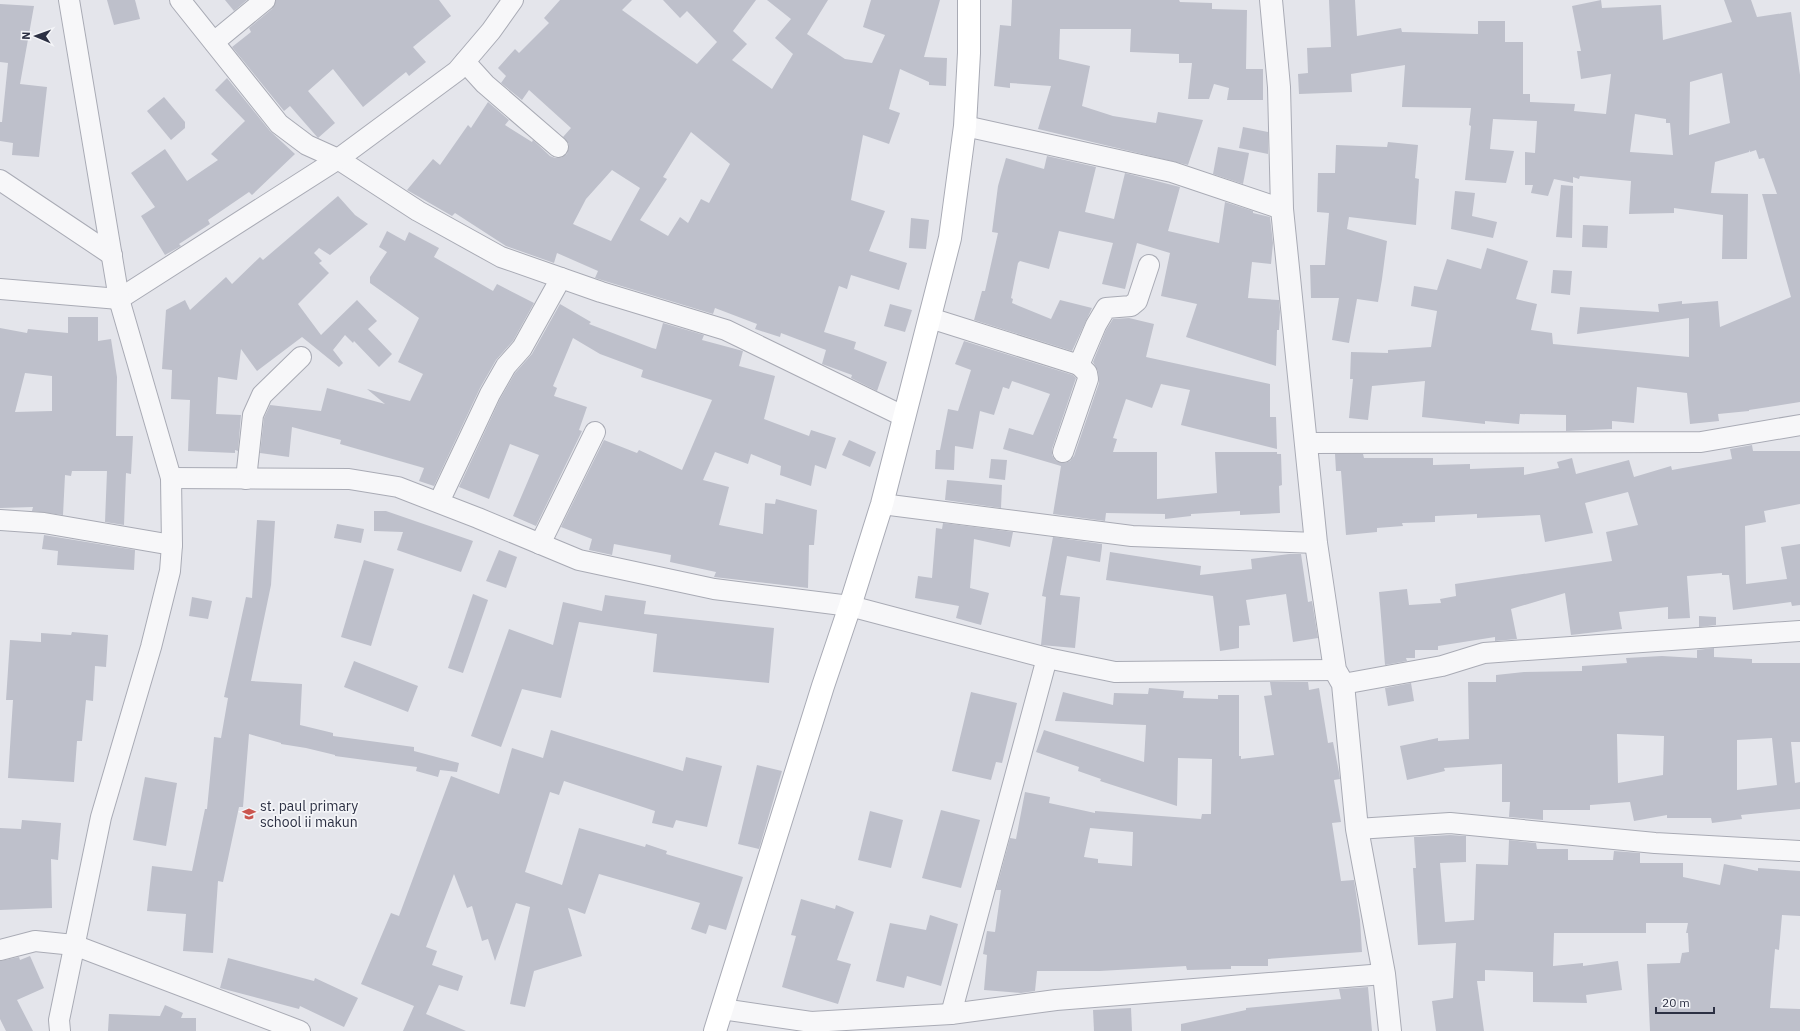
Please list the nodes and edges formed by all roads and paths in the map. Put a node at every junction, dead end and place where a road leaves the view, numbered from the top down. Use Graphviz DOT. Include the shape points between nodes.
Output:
graph roads {
  1 [pos="69,0"];
  2 [pos="180,0"];
  3 [pos="264,0"];
  4 [pos="513,0"];
  5 [pos="969,0"];
  6 [pos="1271,0"];
  7 [pos="214,42"];
  8 [pos="465,62"];
  9 [pos="965,126"];
  10 [pos="558,147"];
  11 [pos="338,159"];
  12 [pos="0,180"];
  13 [pos="1282,209"];
  14 [pos="112,255"];
  15 [pos="1149,265"];
  16 [pos="561,278"];
  17 [pos="0,289"];
  18 [pos="119,299"];
  19 [pos="930,318"];
  20 [pos="301,357"];
  21 [pos="1079,365"];
  22 [pos="905,417"];
  23 [pos="1800,425"];
  24 [pos="595,432"];
  25 [pos="1306,443"];
  26 [pos="1063,452"];
  27 [pos="171,478"];
  28 [pos="246,479"];
  29 [pos="439,502"];
  30 [pos="882,504"];
  31 [pos="0,520"];
  32 [pos="1316,543"];
  33 [pos="540,544"];
  34 [pos="172,545"];
  35 [pos="850,606"];
  36 [pos="1800,631"];
  37 [pos="1048,658"];
  38 [pos="1339,677"];
  39 [pos="1357,829"];
  40 [pos="1800,851"];
  41 [pos="74,945"];
  42 [pos="0,950"];
  43 [pos="1384,974"];
  44 [pos="722,1009"];
  45 [pos="951,1014"];
  46 [pos="60,1031"];
  47 [pos="300,1031"];
  48 [pos="715,1031"];
  49 [pos="1390,1031"];
  1 -- 14 [label="street"];
  2 -- 7 [label="street"];
  3 -- 7 [label="street"];
  4 -- 8 [label="street"];
  5 -- 9 [label="main road"];
  6 -- 13 [label="street" via="1279,87"];
  7 -- 11 [label="street" via="279,124 307,145"];
  8 -- 10 [label="street" via="485,84"];
  8 -- 11 [label="street" via="457,71"];
  9 -- 13 [label="street" via="1172,172"];
  9 -- 19 [label="main road" via="950,238"];
  11 -- 16 [label="street" via="418,211 501,257"];
  11 -- 18 [label="street"];
  12 -- 14 [label="street"];
  13 -- 25 [label="street"];
  14 -- 18 [label="street"];
  15 -- 21 [label="street" via="1137,301 1131,306 1106,308"];
  16 -- 22 [label="street" via="726,330"];
  16 -- 29 [label="street" via="522,348 506,366 490,394"];
  17 -- 18 [label="street"];
  18 -- 27 [label="street"];
  19 -- 21 [label="street"];
  19 -- 22 [label="main road"];
  20 -- 28 [label="street" via="262,395 253,415"];
  21 -- 26 [label="street" via="1087,373 1088,379"];
  22 -- 30 [label="main road"];
  23 -- 25 [label="street" via="1701,442"];
  24 -- 33 [label="street"];
  25 -- 32 [label="street"];
  27 -- 28 [label="street"];
  27 -- 34 [label="street"];
  28 -- 29 [label="street" via="349,479 398,487"];
  29 -- 33 [label="street"];
  30 -- 32 [label="street" via="1132,536"];
  30 -- 35 [label="main road"];
  31 -- 34 [label="street" via="44,523"];
  32 -- 38 [label="street"];
  33 -- 35 [label="street" via="579,560 714,589"];
  34 -- 41 [label="street" via="170,571 101,817"];
  35 -- 37 [label="street"];
  35 -- 44 [label="main road"];
  36 -- 38 [label="street" via="1484,653 1442,666"];
  37 -- 38 [label="street" via="1115,672"];
  37 -- 45 [label="street"];
  38 -- 39 [label="street"];
  39 -- 40 [label="street" via="1450,824 1655,843"];
  39 -- 43 [label="street"];
  41 -- 42 [label="street" via="35,941"];
  41 -- 46 [label="street" via="59,1020"];
  41 -- 47 [label="street"];
  43 -- 45 [label="street" via="1056,1000"];
  43 -- 49 [label="street"];
  44 -- 45 [label="street" via="811,1022"];
  44 -- 48 [label="main road"];
}
